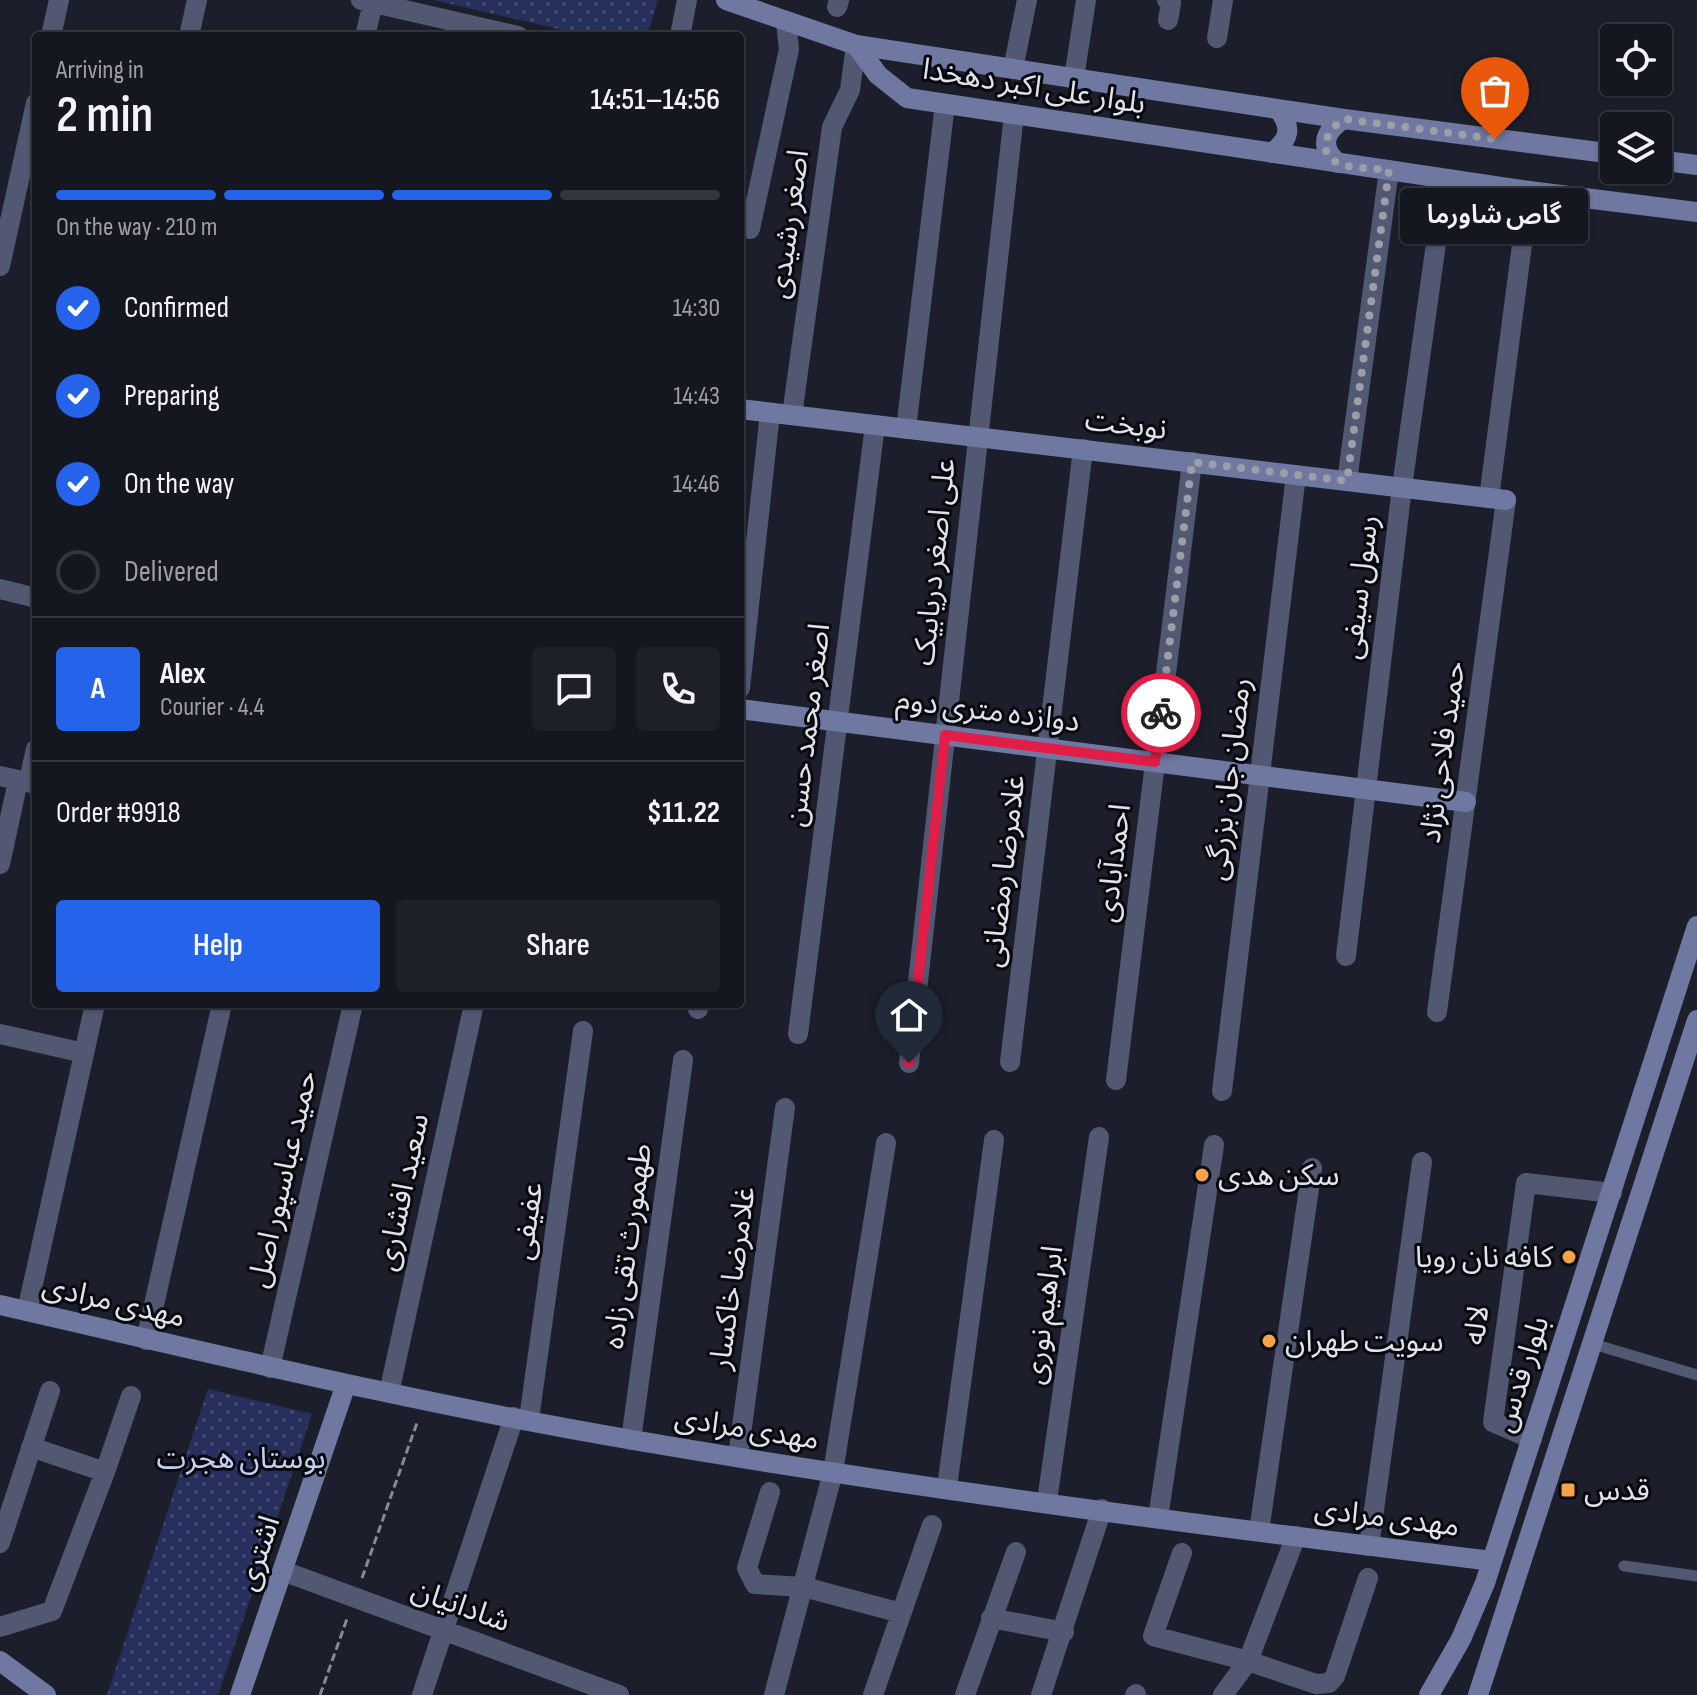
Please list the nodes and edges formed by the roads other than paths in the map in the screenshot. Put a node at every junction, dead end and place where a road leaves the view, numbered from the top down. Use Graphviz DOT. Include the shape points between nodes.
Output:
graph roads {
  1 [pos="59,0"];
  2 [pos="197,0"];
  3 [pos="687,0"];
  4 [pos="726,0"];
  5 [pos="1027,0"];
  6 [pos="1086,0"];
  7 [pos="1223,0"];
  8 [pos="367,1"];
  9 [pos="786,23"];
  10 [pos="52,32"];
  11 [pos="190,32"];
  12 [pos="365,32"];
  13 [pos="501,32"];
  14 [pos="681,32"];
  15 [pos="1217,38"];
  16 [pos="856,45"];
  17 [pos="1013,69"];
  18 [pos="1074,78"];
  19 [pos="945,104"];
  20 [pos="1279,110"];
  21 [pos="1014,114"];
  22 [pos="32,117"];
  23 [pos="1344,119"];
  24 [pos="1600,152"];
  25 [pos="1272,153"];
  26 [pos="1672,162"];
  27 [pos="1338,163"];
  28 [pos="1697,165"];
  29 [pos="1389,170"];
  30 [pos="1445,179"];
  31 [pos="1529,191"];
  32 [pos="7,203"];
  33 [pos="1697,212"];
  34 [pos="750,229"];
  35 [pos="0,266"];
  36 [pos="744,410"];
  37 [pos="770,413"];
  38 [pos="792,415"];
  39 [pos="875,425"];
  40 [pos="906,429"];
  41 [pos="978,437"];
  42 [pos="1083,449"];
  43 [pos="1192,462"];
  44 [pos="1296,475"];
  45 [pos="1347,481"];
  46 [pos="1402,487"];
  47 [pos="1497,499"];
  48 [pos="0,589"];
  49 [pos="32,597"];
  50 [pos="744,651"];
  51 [pos="744,709"];
  52 [pos="838,721"];
  53 [pos="945,735"];
  54 [pos="1048,748"];
  55 [pos="1155,762"];
  56 [pos="1259,775"];
  57 [pos="23,778"];
  58 [pos="1365,789"];
  59 [pos="1466,802"];
  60 [pos="0,864"];
  61 [pos="1697,926"];
  62 [pos="1346,956"];
  63 [pos="94,1008"];
  64 [pos="221,1008"];
  65 [pos="352,1008"];
  66 [pos="473,1008"];
  67 [pos="1437,1012"];
  68 [pos="1697,1020"];
  69 [pos="583,1031"];
  70 [pos="0,1034"];
  71 [pos="798,1034"];
  72 [pos="84,1053"];
  73 [pos="683,1060"];
  74 [pos="1010,1062"];
  75 [pos="909,1063"];
  76 [pos="1116,1080"];
  77 [pos="1222,1091"];
  78 [pos="785,1108"];
  79 [pos="1099,1137"];
  80 [pos="994,1140"];
  81 [pos="886,1143"];
  82 [pos="1214,1145"];
  83 [pos="1422,1162"];
  84 [pos="1312,1168"];
  85 [pos="1612,1193"];
  86 [pos="0,1305"];
  87 [pos="27,1311"];
  88 [pos="146,1340"];
  89 [pos="1593,1344"];
  90 [pos="270,1368"];
  91 [pos="1697,1375"];
  92 [pos="346,1384"];
  93 [pos="50,1391"];
  94 [pos="389,1393"];
  95 [pos="131,1396"];
  96 [pos="522,1418"];
  97 [pos="1532,1439"];
  98 [pos="631,1440"];
  99 [pos="31,1447"];
  100 [pos="738,1456"];
  101 [pos="105,1472"];
  102 [pos="833,1472"];
  103 [pos="947,1487"];
  104 [pos="770,1492"];
  105 [pos="1047,1501"];
  106 [pos="1102,1509"];
  107 [pos="1158,1518"];
  108 [pos="932,1525"];
  109 [pos="1259,1531"];
  110 [pos="1296,1536"];
  111 [pos="0,1543"];
  112 [pos="1369,1546"];
  113 [pos="1016,1552"];
  114 [pos="1182,1553"];
  115 [pos="1492,1561"];
  116 [pos="1624,1566"];
  117 [pos="283,1571"];
  118 [pos="1697,1576"];
  119 [pos="1368,1578"];
  120 [pos="804,1587"];
  121 [pos="901,1613"];
  122 [pos="991,1618"];
  123 [pos="0,1627"];
  124 [pos="443,1630"];
  125 [pos="1064,1632"];
  126 [pos="0,1661"];
  127 [pos="1248,1661"];
  128 [pos="1312,1690"];
  129 [pos="46,1695"];
  130 [pos="240,1695"];
  131 [pos="422,1695"];
  132 [pos="619,1695"];
  133 [pos="774,1695"];
  134 [pos="873,1695"];
  135 [pos="965,1695"];
  136 [pos="1041,1695"];
  137 [pos="1223,1695"];
  138 [pos="1429,1695"];
  139 [pos="1478,1695"];
  1 -- 10 [label="street"];
  2 -- 11 [label="street"];
  3 -- 14 [label="street"];
  4 -- 9 [label="street"];
  5 -- 17 [label="street"];
  6 -- 18 [label="street"];
  7 -- 15 [label="street"];
  8 -- 12 [label="street"];
  8 -- 13 [label="street"];
  9 -- 16 [label="street"];
  9 -- 34 [label="street" via="789,49"];
  16 -- 17 [label="street, بلوار علی اکبر دهخدا"];
  16 -- 19 [label="street, بلوار علی اکبر دهخدا" via="878,75 907,98"];
  16 -- 38 [label="street, اصغر رشیدی" via="850,90 832,127"];
  17 -- 18 [label="street, بلوار علی اکبر دهخدا"];
  18 -- 20 [label="street, بلوار علی اکبر دهخدا"];
  19 -- 21 [label="street, بلوار علی اکبر دهخدا"];
  19 -- 40 [label="street"];
  20 -- 23 [label="street, بلوار علی اکبر دهخدا"];
  20 -- 25 [label="street" via="1289,133"];
  21 -- 25 [label="street, بلوار علی اکبر دهخدا"];
  21 -- 41 [label="street, علی اصغر دریابیک"];
  22 -- 32 [label="street"];
  23 -- 24 [label="street, بلوار علی اکبر دهخدا"];
  23 -- 27 [label="street" via="1331,127 1325,140 1328,154"];
  25 -- 27 [label="street, بلوار علی اکبر دهخدا"];
  26 -- 28 [label="street"];
  27 -- 29 [label="street, بلوار علی اکبر دهخدا"];
  29 -- 30 [label="street, بلوار علی اکبر دهخدا"];
  29 -- 45 [label="street"];
  30 -- 31 [label="street, بلوار علی اکبر دهخدا"];
  30 -- 46 [label="street, رسول سیفی"];
  31 -- 33 [label="street, بلوار علی اکبر دهخدا"];
  31 -- 47 [label="street, حمید فلاحی نژاد"];
  32 -- 35 [label="street"];
  36 -- 37 [label="street, نوبخت"];
  37 -- 38 [label="street, نوبخت"];
  37 -- 50 [label="street"];
  38 -- 39 [label="street, نوبخت"];
  39 -- 40 [label="street, نوبخت"];
  39 -- 52 [label="street, اصغر محمد حسن"];
  40 -- 41 [label="street, نوبخت"];
  41 -- 42 [label="street, نوبخت"];
  41 -- 53 [label="street, علی اصغر دریابیک"];
  42 -- 43 [label="street, نوبخت"];
  42 -- 54 [label="street, غلامرضا رمضانی"];
  43 -- 44 [label="street, نوبخت"];
  43 -- 55 [label="street, احمدآبادی"];
  44 -- 45 [label="street, نوبخت"];
  44 -- 56 [label="street, رمضان جان بزرگی"];
  45 -- 46 [label="street, نوبخت"];
  46 -- 47 [label="street, نوبخت"];
  46 -- 58 [label="street, رسول سیفی"];
  47 -- 59 [label="street, حمید فلاحی نژاد"];
  48 -- 49 [label="street"];
  51 -- 52 [label="street, دوازده متری دوم"];
  52 -- 53 [label="street, دوازده متری دوم"];
  52 -- 71 [label="street, اصغر محمد حسن"];
  53 -- 54 [label="street, دوازده متری دوم"];
  53 -- 75 [label="street, علی اصغر دریابیک"];
  54 -- 55 [label="street, دوازده متری دوم"];
  54 -- 74 [label="street, غلامرضا رمضانی"];
  55 -- 56 [label="street, دوازده متری دوم"];
  55 -- 76 [label="street, احمدآبادی"];
  56 -- 58 [label="street, دوازده متری دوم"];
  56 -- 77 [label="street, رمضان جان بزرگی"];
  57 -- 60 [label="street"];
  58 -- 59 [label="street, دوازده متری دوم"];
  58 -- 62 [label="street, رسول سیفی"];
  59 -- 67 [label="street, حمید فلاحی نژاد"];
  61 -- 85 [label="street, بلوار قدس"];
  63 -- 72 [label="street"];
  64 -- 88 [label="street"];
  65 -- 90 [label="street, حمید عباسپور اصل"];
  66 -- 94 [label="street, سعید افشاری"];
  68 -- 89 [label="street, بلوار قدس"];
  69 -- 96 [label="street, عفیفی"];
  70 -- 72 [label="street"];
  72 -- 87 [label="street"];
  73 -- 98 [label="street, طهمورث تقی زاده"];
  78 -- 100 [label="street, غلامرضا خاکسار"];
  79 -- 105 [label="street, ابراهیم نوری"];
  80 -- 103 [label="street"];
  81 -- 102 [label="street"];
  82 -- 107 [label="street"];
  83 -- 112 [label="street"];
  84 -- 109 [label="street"];
  85 -- 97 [label="street, بلوار قدس"];
  85 -- 97 [label="street, لاله" via="1526,1183 1493,1422"];
  86 -- 87 [label="street, مهدی مرادی"];
  87 -- 88 [label="street, مهدی مرادی"];
  88 -- 90 [label="street, مهدی مرادی"];
  89 -- 91 [label="lane"];
  89 -- 139 [label="street, بلوار قدس"];
  90 -- 92 [label="street, مهدی مرادی"];
  92 -- 94 [label="street, مهدی مرادی"];
  92 -- 117 [label="street, اشتری"];
  93 -- 99 [label="street"];
  94 -- 96 [label="street, مهدی مرادی"];
  95 -- 101 [label="street"];
  96 -- 98 [label="street, مهدی مرادی"];
  96 -- 124 [label="street, عفیفی"];
  97 -- 115 [label="street, بلوار قدس"];
  98 -- 100 [label="street, مهدی مرادی"];
  99 -- 101 [label="street"];
  99 -- 111 [label="street"];
  100 -- 102 [label="street, مهدی مرادی"];
  101 -- 123 [label="street" via="52,1611"];
  102 -- 103 [label="street, مهدی مرادی"];
  102 -- 120 [label="street"];
  103 -- 105 [label="street, مهدی مرادی"];
  104 -- 120 [label="street" via="747,1568 749,1577 755,1584"];
  105 -- 106 [label="street, مهدی مرادی"];
  106 -- 107 [label="street, مهدی مرادی"];
  106 -- 125 [label="street"];
  107 -- 109 [label="street, مهدی مرادی"];
  108 -- 121 [label="street"];
  109 -- 110 [label="street, مهدی مرادی"];
  110 -- 112 [label="street, مهدی مرادی"];
  110 -- 127 [label="street"];
  112 -- 115 [label="street, مهدی مرادی"];
  113 -- 122 [label="street"];
  114 -- 127 [label="street" via="1153,1636"];
  115 -- 138 [label="street, بلوار قدس" via="1461,1639"];
  116 -- 118 [label="lane"];
  117 -- 124 [label="street, شادانیان"];
  117 -- 130 [label="street, اشتری"];
  119 -- 128 [label="street" via="1335,1676"];
  120 -- 121 [label="street"];
  120 -- 133 [label="street"];
  121 -- 134 [label="street"];
  122 -- 125 [label="street"];
  122 -- 135 [label="street"];
  124 -- 131 [label="street, عفیفی"];
  124 -- 132 [label="street, شادانیان"];
  125 -- 136 [label="street"];
  126 -- 129 [label="street"];
  127 -- 128 [label="street"];
  127 -- 137 [label="street"];
}
